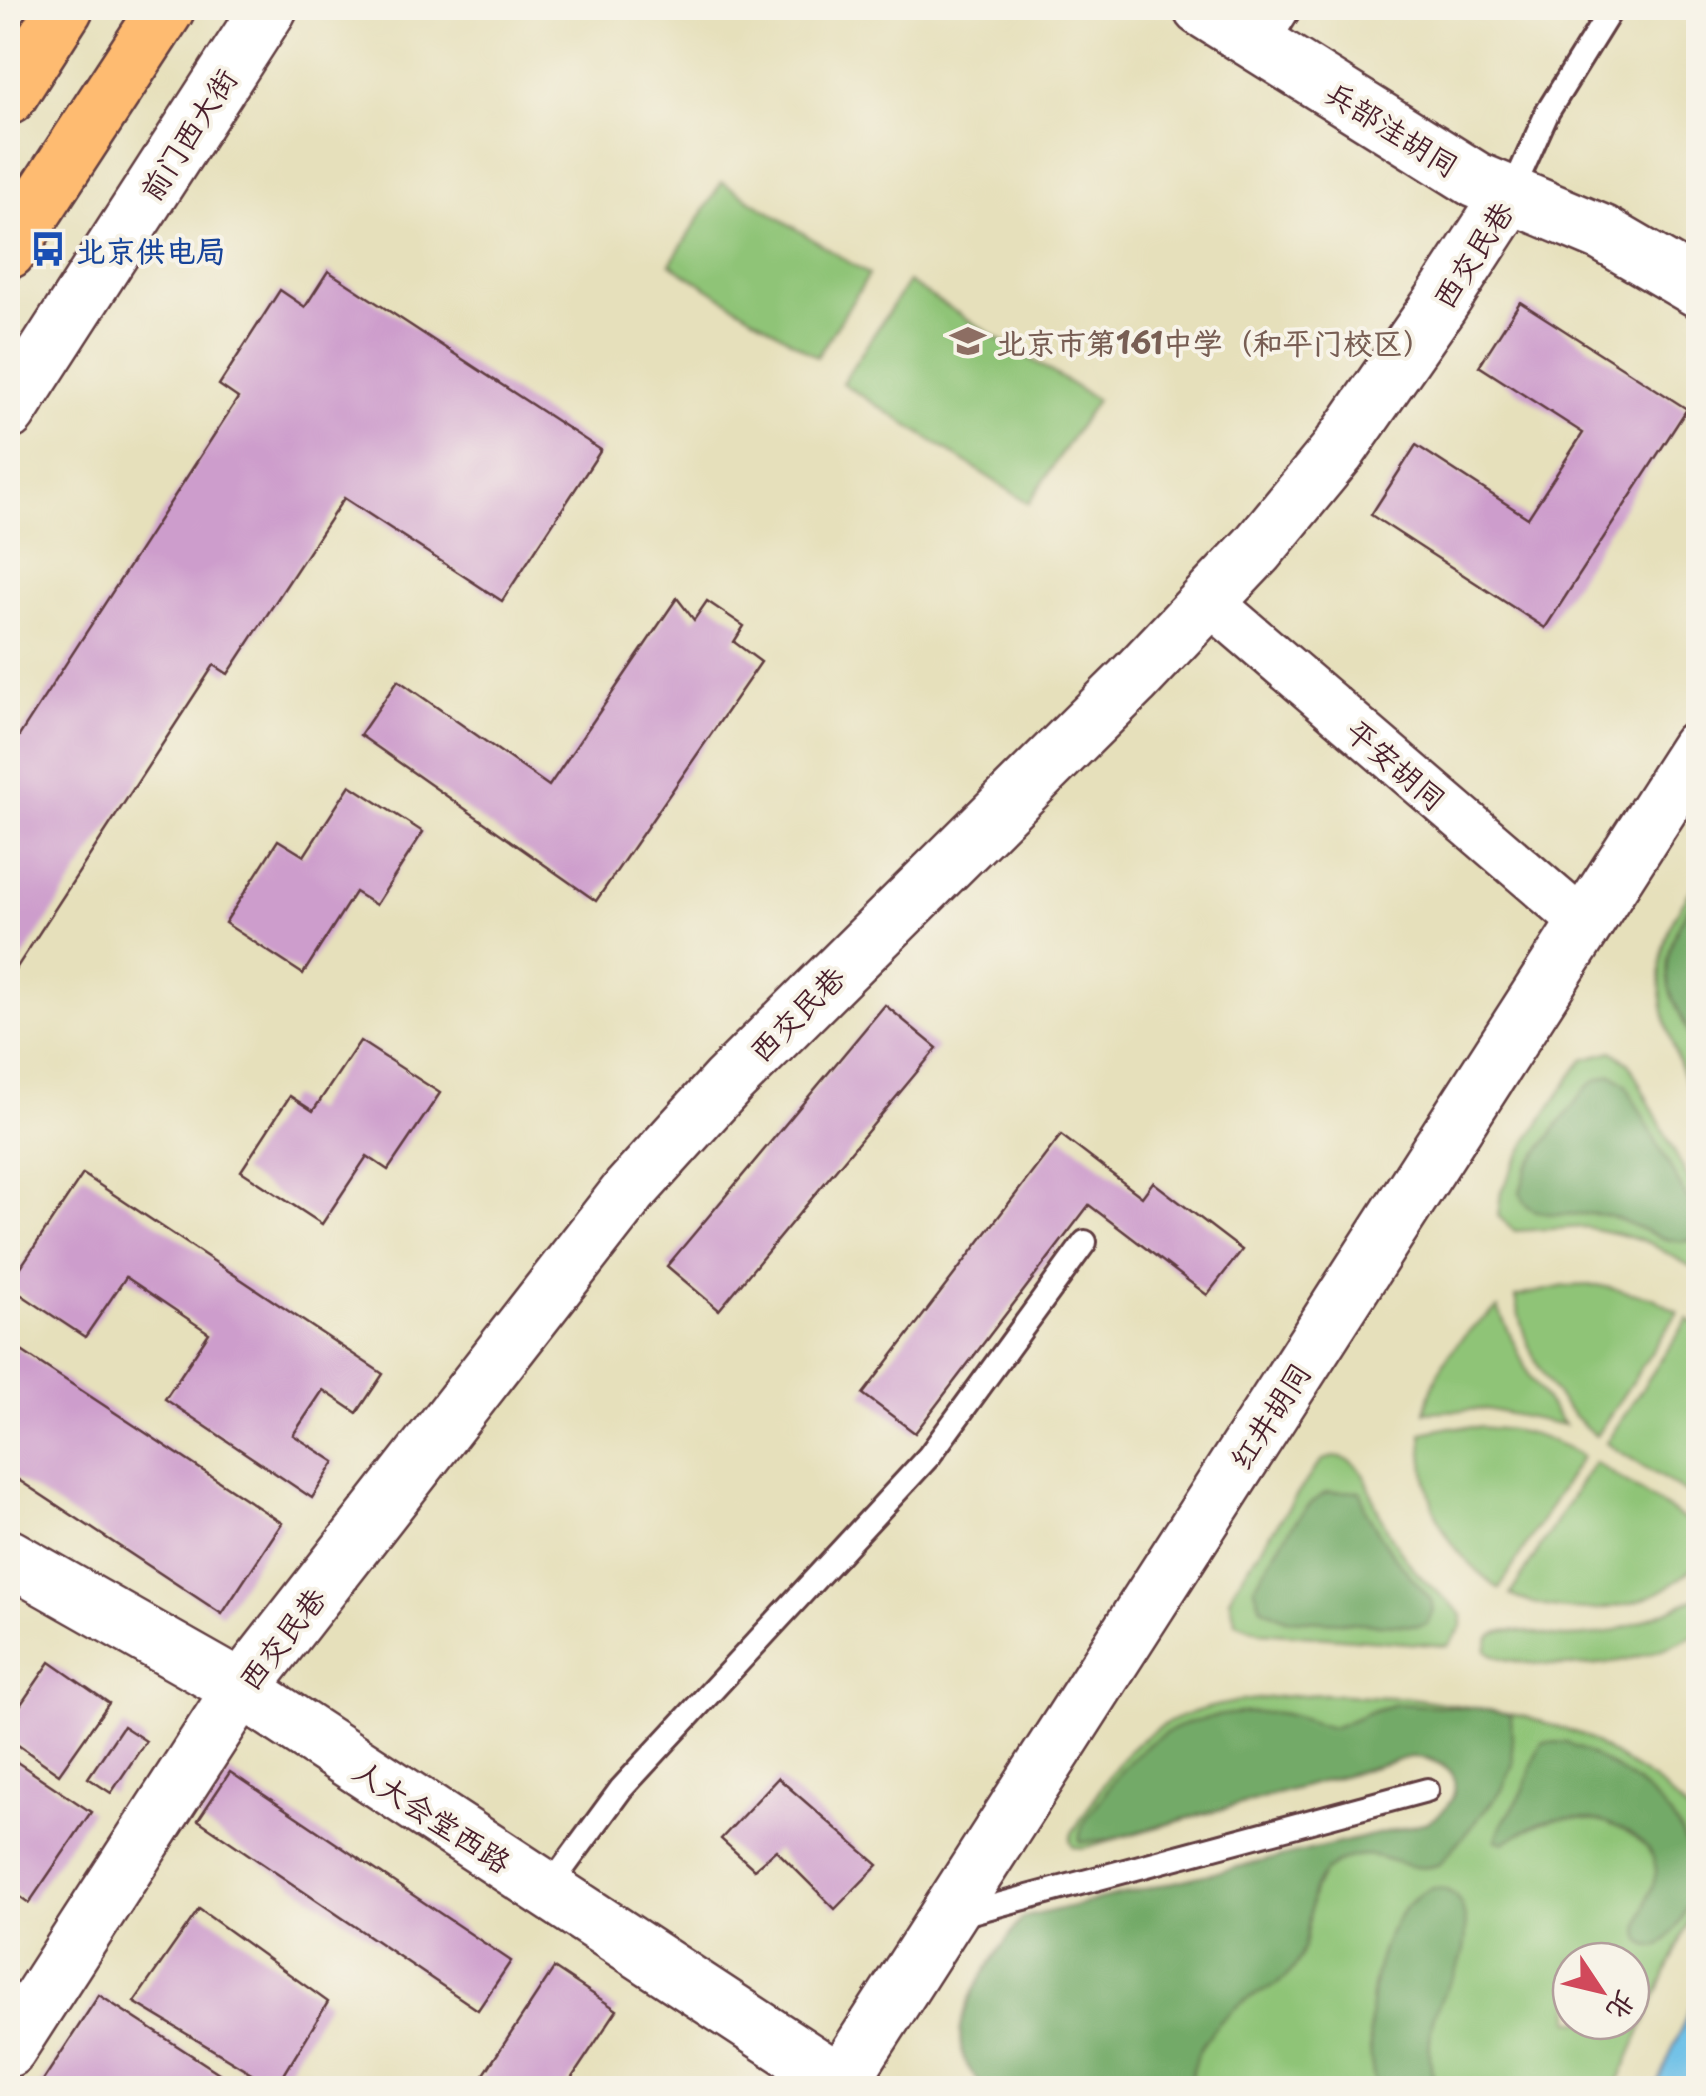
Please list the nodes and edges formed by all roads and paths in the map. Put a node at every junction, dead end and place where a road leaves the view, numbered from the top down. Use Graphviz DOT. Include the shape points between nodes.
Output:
graph roads {
  1 [pos="65,8"];
  2 [pos="167,8"];
  3 [pos="270,8"];
  4 [pos="1201,8"];
  5 [pos="1612,8"];
  6 [pos="1277,28"];
  7 [pos="8,97"];
  8 [pos="1510,196"];
  9 [pos="8,251"];
  10 [pos="1698,288"];
  11 [pos="8,412"];
  12 [pos="1210,602"];
  13 [pos="1698,748"];
  14 [pos="1586,925"];
  15 [pos="1086,1242"];
  16 [pos="8,1557"];
  17 [pos="241,1690"];
  18 [pos="1427,1790"];
  19 [pos="547,1890"];
  20 [pos="944,1920"];
  21 [pos="8,2050"];
  22 [pos="845,2086"];
  1 -- 7 [label="main road"];
  2 -- 9 [label="main road"];
  3 -- 11 [label="street, 前门西大街"];
  4 -- 6 [label="street, 兵部洼胡同"];
  5 -- 8 [label="lane, 西交民巷" via="1540,124"];
  6 -- 8 [label="street, 兵部洼胡同" via="1464,173"];
  8 -- 10 [label="street, 兵部洼胡同" via="1602,232"];
  8 -- 12 [label="street, 西交民巷" via="1337,452"];
  12 -- 14 [label="street, 平安胡同"];
  12 -- 17 [label="street, 西交民巷" via="680,1134"];
  13 -- 14 [label="street, 红井胡同"];
  14 -- 20 [label="street, 红井胡同"];
  15 -- 19 [label="lane" via="928,1456 620,1789"];
  16 -- 17 [label="street, 人大会堂西路"];
  17 -- 19 [label="street, 人大会堂西路"];
  17 -- 21 [label="street, 西交民巷"];
  18 -- 20 [label="lane"];
  19 -- 22 [label="street, 人大会堂西路"];
  20 -- 22 [label="street, 红井胡同"];
}
